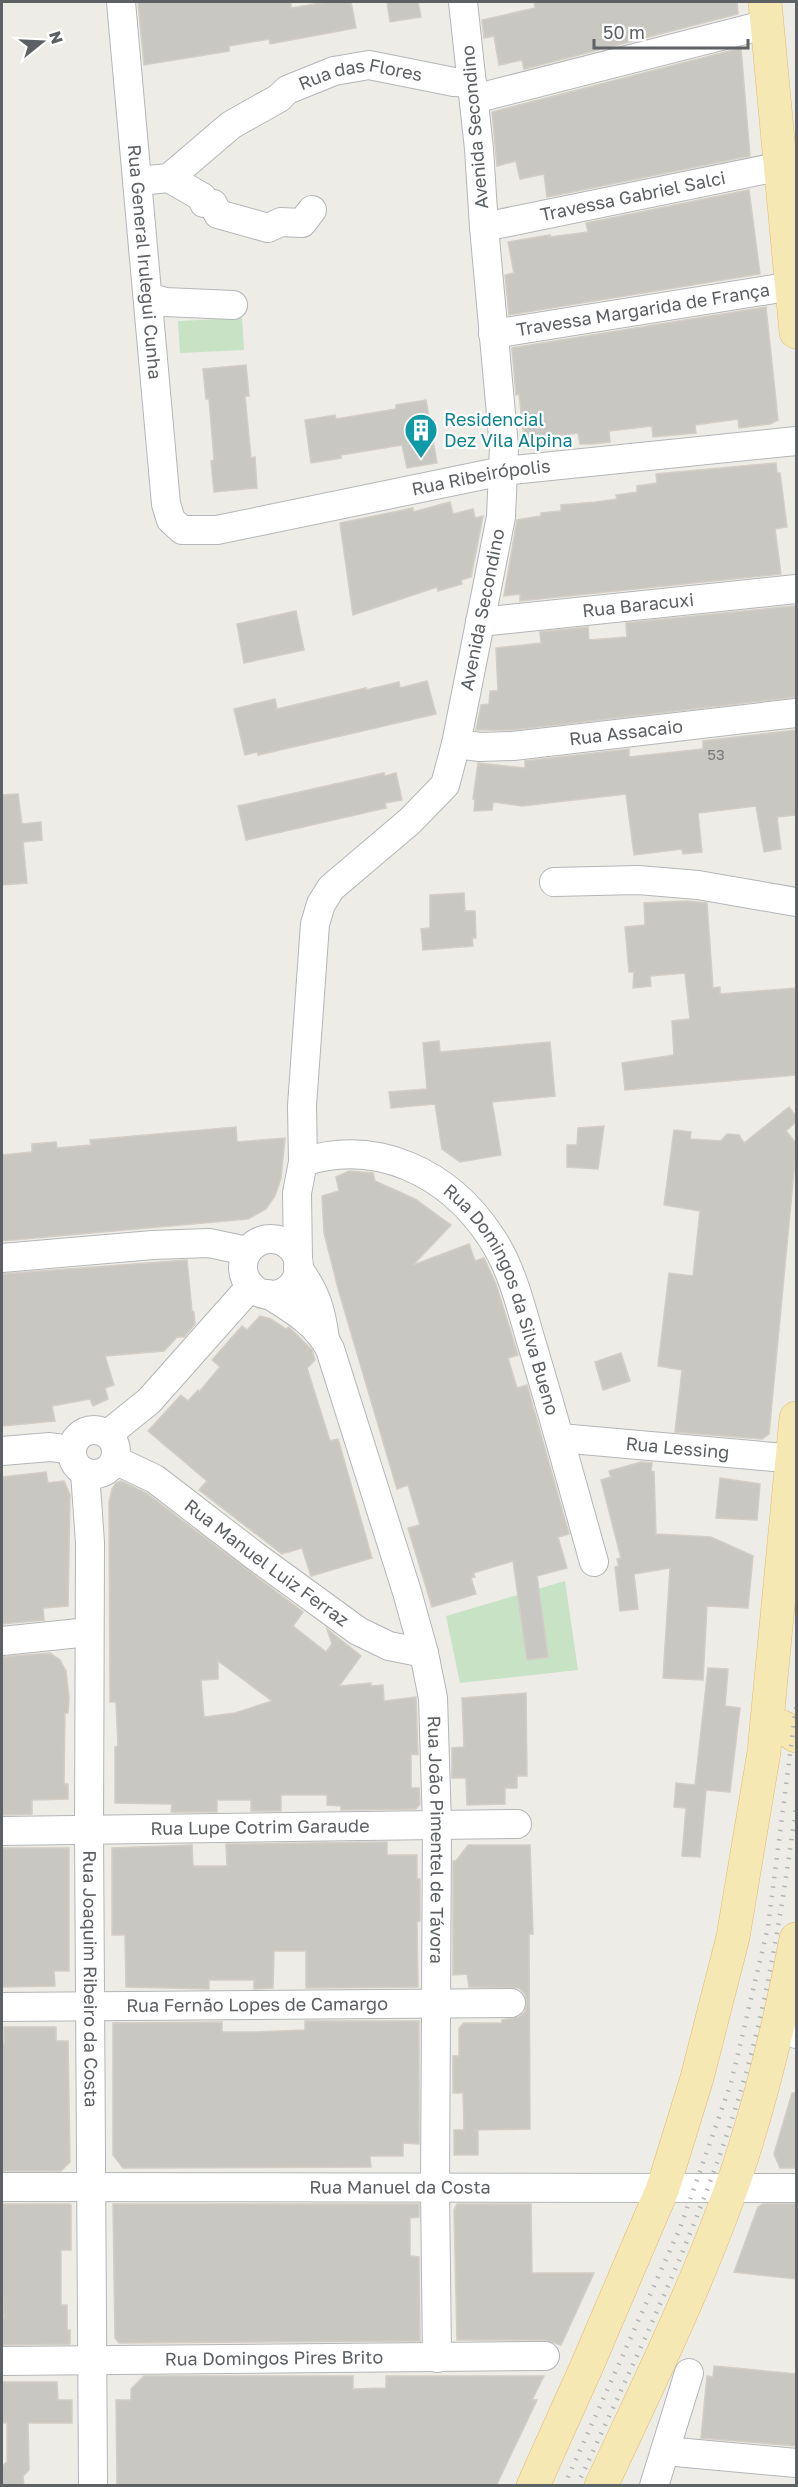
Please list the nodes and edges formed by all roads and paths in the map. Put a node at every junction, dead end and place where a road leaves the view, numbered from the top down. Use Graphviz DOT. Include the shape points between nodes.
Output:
graph roads {
  1 [pos="121,2"];
  2 [pos="463,2"];
  3 [pos="767,13"];
  4 [pos="473,91"];
  5 [pos="782,166"];
  6 [pos="169,178"];
  7 [pos="138,182"];
  8 [pos="312,210"];
  9 [pos="484,226"];
  10 [pos="793,286"];
  11 [pos="148,297"];
  12 [pos="233,305"];
  13 [pos="796,332"];
  14 [pos="493,334"];
  15 [pos="796,441"];
  16 [pos="503,471"];
  17 [pos="171,520"];
  18 [pos="796,589"];
  19 [pos="480,622"];
  20 [pos="796,713"];
  21 [pos="456,744"];
  22 [pos="554,882"];
  23 [pos="796,902"];
  24 [pos="303,1162"];
  25 [pos="297,1193"];
  26 [pos="255,1246"];
  27 [pos="2,1258"];
  28 [pos="298,1264"];
  29 [pos="260,1290"];
  30 [pos="325,1339"];
  31 [pos="796,1418"];
  32 [pos="560,1438"];
  33 [pos="112,1447"];
  34 [pos="2,1451"];
  35 [pos="795,1459"];
  36 [pos="79,1461"];
  37 [pos="594,1562"];
  38 [pos="89,1632"];
  39 [pos="2,1641"];
  40 [pos="424,1653"];
  41 [pos="782,1731"];
  42 [pos="517,1824"];
  43 [pos="437,1825"];
  44 [pos="89,1830"];
  45 [pos="2,1831"];
  46 [pos="796,1939"];
  47 [pos="512,2002"];
  48 [pos="438,2004"];
  49 [pos="90,2006"];
  50 [pos="2,2007"];
  51 [pos="787,2029"];
  52 [pos="731,2186"];
  53 [pos="2,2187"];
  54 [pos="90,2187"];
  55 [pos="435,2187"];
  56 [pos="663,2188"];
  57 [pos="796,2188"];
  58 [pos="545,2356"];
  59 [pos="437,2358"];
  60 [pos="2,2361"];
  61 [pos="92,2361"];
  62 [pos="689,2373"];
  63 [pos="665,2451"];
  64 [pos="796,2463"];
  65 [pos="93,2486"];
  66 [pos="533,2486"];
  67 [pos="602,2486"];
  68 [pos="654,2486"];
  1 -- 7 [label="street, Rua General Irulegui Cunha"];
  2 -- 4 [label="street, Avenida Secondino"];
  3 -- 4 [label="street"];
  3 -- 5 [label="main road"];
  4 -- 6 [label="street, Rua das Flores" via="369,65 334,71 287,90 231,125"];
  4 -- 9 [label="street, Avenida Secondino"];
  5 -- 9 [label="street, Travessa Gabriel Salci"];
  5 -- 10 [label="main road"];
  6 -- 7 [label="street"];
  6 -- 8 [label="street" via="202,197 204,203 213,204 218,214 268,228 281,222 302,223"];
  7 -- 11 [label="street, Rua General Irulegui Cunha"];
  9 -- 14 [label="street, Avenida Secondino"];
  10 -- 13 [label="main road"];
  10 -- 14 [label="street, Travessa Margarida de França"];
  11 -- 12 [label="street" via="165,302"];
  11 -- 17 [label="street, Rua General Irulegui Cunha" via="166,504"];
  14 -- 16 [label="street, Avenida Secondino"];
  15 -- 16 [label="street, Rua Ribeirópolis"];
  16 -- 17 [label="street, Rua Ribeirópolis" via="217,530 182,530"];
  16 -- 19 [label="street, Avenida Secondino" via="501,517"];
  18 -- 19 [label="street, Rua Baracuxi"];
  19 -- 21 [label="street, Avenida Secondino"];
  20 -- 21 [label="street, Rua Assacaio" via="513,746"];
  21 -- 24 [label="street, Avenida Secondino" via="447,778 436,796 331,888 321,904 311,966 302,1106"];
  22 -- 23 [label="street" via="638,880 698,885"];
  24 -- 25 [label="street, Avenida Secondino"];
  24 -- 32 [label="street, Rua Domingos da Silva Bueno" via="336,1154 393,1160 415,1167 435,1180 466,1208 491,1237 511,1275"];
  25 -- 26 [label="street"];
  25 -- 28 [label="street"];
  26 -- 27 [label="street" via="198,1243"];
  26 -- 28 [label="street" via="280,1240 294,1251"];
  26 -- 29 [label="street" via="243,1270"];
  28 -- 29 [label="street" via="292,1285 276,1294"];
  28 -- 30 [label="street, Rua João Pimentel de Távora" via="321,1309"];
  29 -- 30 [label="street, Rua João Pimentel de Távora" via="301,1315"];
  29 -- 33 [label="street" via="149,1401"];
  30 -- 40 [label="street, Rua João Pimentel de Távora" via="337,1366"];
  31 -- 35 [label="main road"];
  32 -- 35 [label="street, Rua Lessing"];
  32 -- 37 [label="street, Rua Domingos da Silva Bueno"];
  33 -- 36 [label="street" via="106,1471 99,1474"];
  33 -- 36 [label="street" via="95,1429 82,1432 73,1443"];
  33 -- 40 [label="street, Rua Manuel Luiz Ferraz" via="358,1631 389,1646"];
  34 -- 36 [label="street" via="50,1447"];
  35 -- 41 [label="main road"];
  36 -- 38 [label="street, Rua Joaquim Ribeiro da Costa" via="90,1543"];
  38 -- 39 [label="street"];
  38 -- 44 [label="street, Rua Joaquim Ribeiro da Costa"];
  40 -- 43 [label="street, Rua João Pimentel de Távora" via="433,1698"];
  41 -- 56 [label="main road" via="697,2078"];
  42 -- 43 [label="street, Rua Lupe Cotrim Garaude"];
  43 -- 44 [label="street, Rua Lupe Cotrim Garaude"];
  43 -- 48 [label="street, Rua João Pimentel de Távora"];
  44 -- 45 [label="street, Rua Lupe Cotrim Garaude"];
  44 -- 49 [label="street, Rua Joaquim Ribeiro da Costa"];
  46 -- 51 [label="main road"];
  47 -- 48 [label="street, Rua Fernão Lopes de Camargo"];
  48 -- 49 [label="street, Rua Fernão Lopes de Camargo"];
  48 -- 55 [label="street, Rua João Pimentel de Távora"];
  49 -- 50 [label="street, Rua Fernão Lopes de Camargo"];
  49 -- 54 [label="street, Rua Joaquim Ribeiro da Costa"];
  51 -- 52 [label="main road"];
  52 -- 56 [label="street, Rua Manuel da Costa"];
  52 -- 57 [label="street, Rua Manuel da Costa"];
  52 -- 67 [label="main road" via="693,2286"];
  53 -- 54 [label="street, Rua Manuel da Costa"];
  54 -- 55 [label="street, Rua Manuel da Costa"];
  54 -- 61 [label="street, Rua Joaquim Ribeiro da Costa"];
  55 -- 56 [label="street, Rua Manuel da Costa"];
  55 -- 59 [label="street, Rua João Pimentel de Távora"];
  56 -- 66 [label="main road"];
  58 -- 59 [label="street, Rua Domingos Pires Brito"];
  59 -- 61 [label="street, Rua Domingos Pires Brito"];
  60 -- 61 [label="street, Rua Domingos Pires Brito"];
  61 -- 65 [label="street, Rua Joaquim Ribeiro da Costa"];
  62 -- 63 [label="street"];
  63 -- 64 [label="street"];
  63 -- 68 [label="street"];
}
